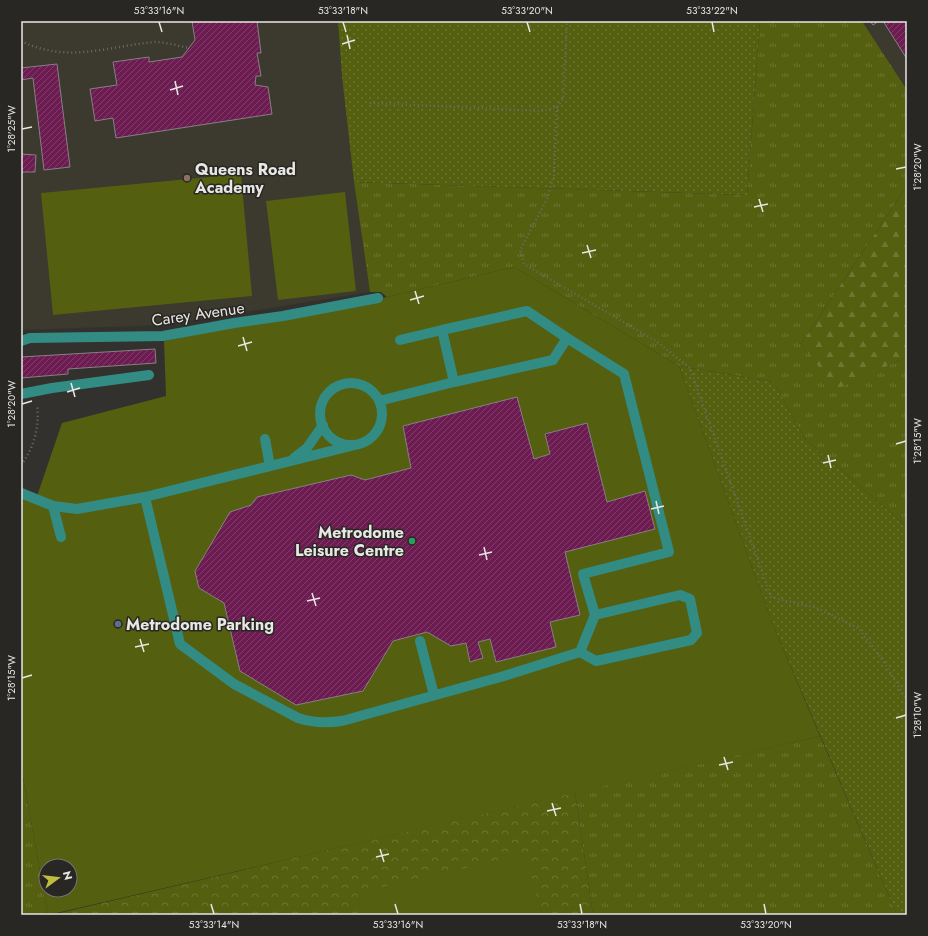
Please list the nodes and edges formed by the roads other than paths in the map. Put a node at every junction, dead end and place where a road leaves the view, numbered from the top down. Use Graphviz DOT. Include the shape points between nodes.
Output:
graph roads {
  1 [pos="378,298"];
  2 [pos="442,330"];
  3 [pos="567,338"];
  4 [pos="400,340"];
  5 [pos="21,341"];
  6 [pos="149,375"];
  7 [pos="454,382"];
  8 [pos="21,394"];
  9 [pos="379,401"];
  10 [pos="323,425"];
  11 [pos="265,439"];
  12 [pos="355,445"];
  13 [pos="293,460"];
  14 [pos="270,466"];
  15 [pos="21,493"];
  16 [pos="145,497"];
  17 [pos="53,506"];
  18 [pos="61,537"];
  19 [pos="595,615"];
  20 [pos="420,641"];
  21 [pos="580,652"];
  22 [pos="434,694"];
  1 -- 5 [label="street, Carey Avenue" via="163,336 30,338"];
  2 -- 3 [label="street" via="527,311"];
  2 -- 4 [label="street"];
  2 -- 7 [label="street"];
  3 -- 7 [label="street" via="553,360"];
  3 -- 19 [label="street" via="624,374 669,552 584,574"];
  6 -- 8 [label="street"];
  7 -- 9 [label="street"];
  9 -- 10 [label="street" via="364,386 343,385 326,397 321,411"];
  9 -- 12 [label="street" via="382,420 376,432 367,441"];
  10 -- 12 [label="street" via="332,438 347,445"];
  10 -- 13 [label="street" via="307,448"];
  11 -- 14 [label="street"];
  12 -- 13 [label="street"];
  13 -- 14 [label="street"];
  14 -- 16 [label="street"];
  15 -- 17 [label="street"];
  16 -- 17 [label="street" via="77,509"];
  16 -- 22 [label="street" via="180,644 234,684 298,718 327,723"];
  17 -- 18 [label="street"];
  19 -- 21 [label="street"];
  19 -- 21 [label="street" via="680,595 690,599 697,633 691,640 596,662"];
  20 -- 22 [label="street"];
  21 -- 22 [label="street" via="504,676"];
}
